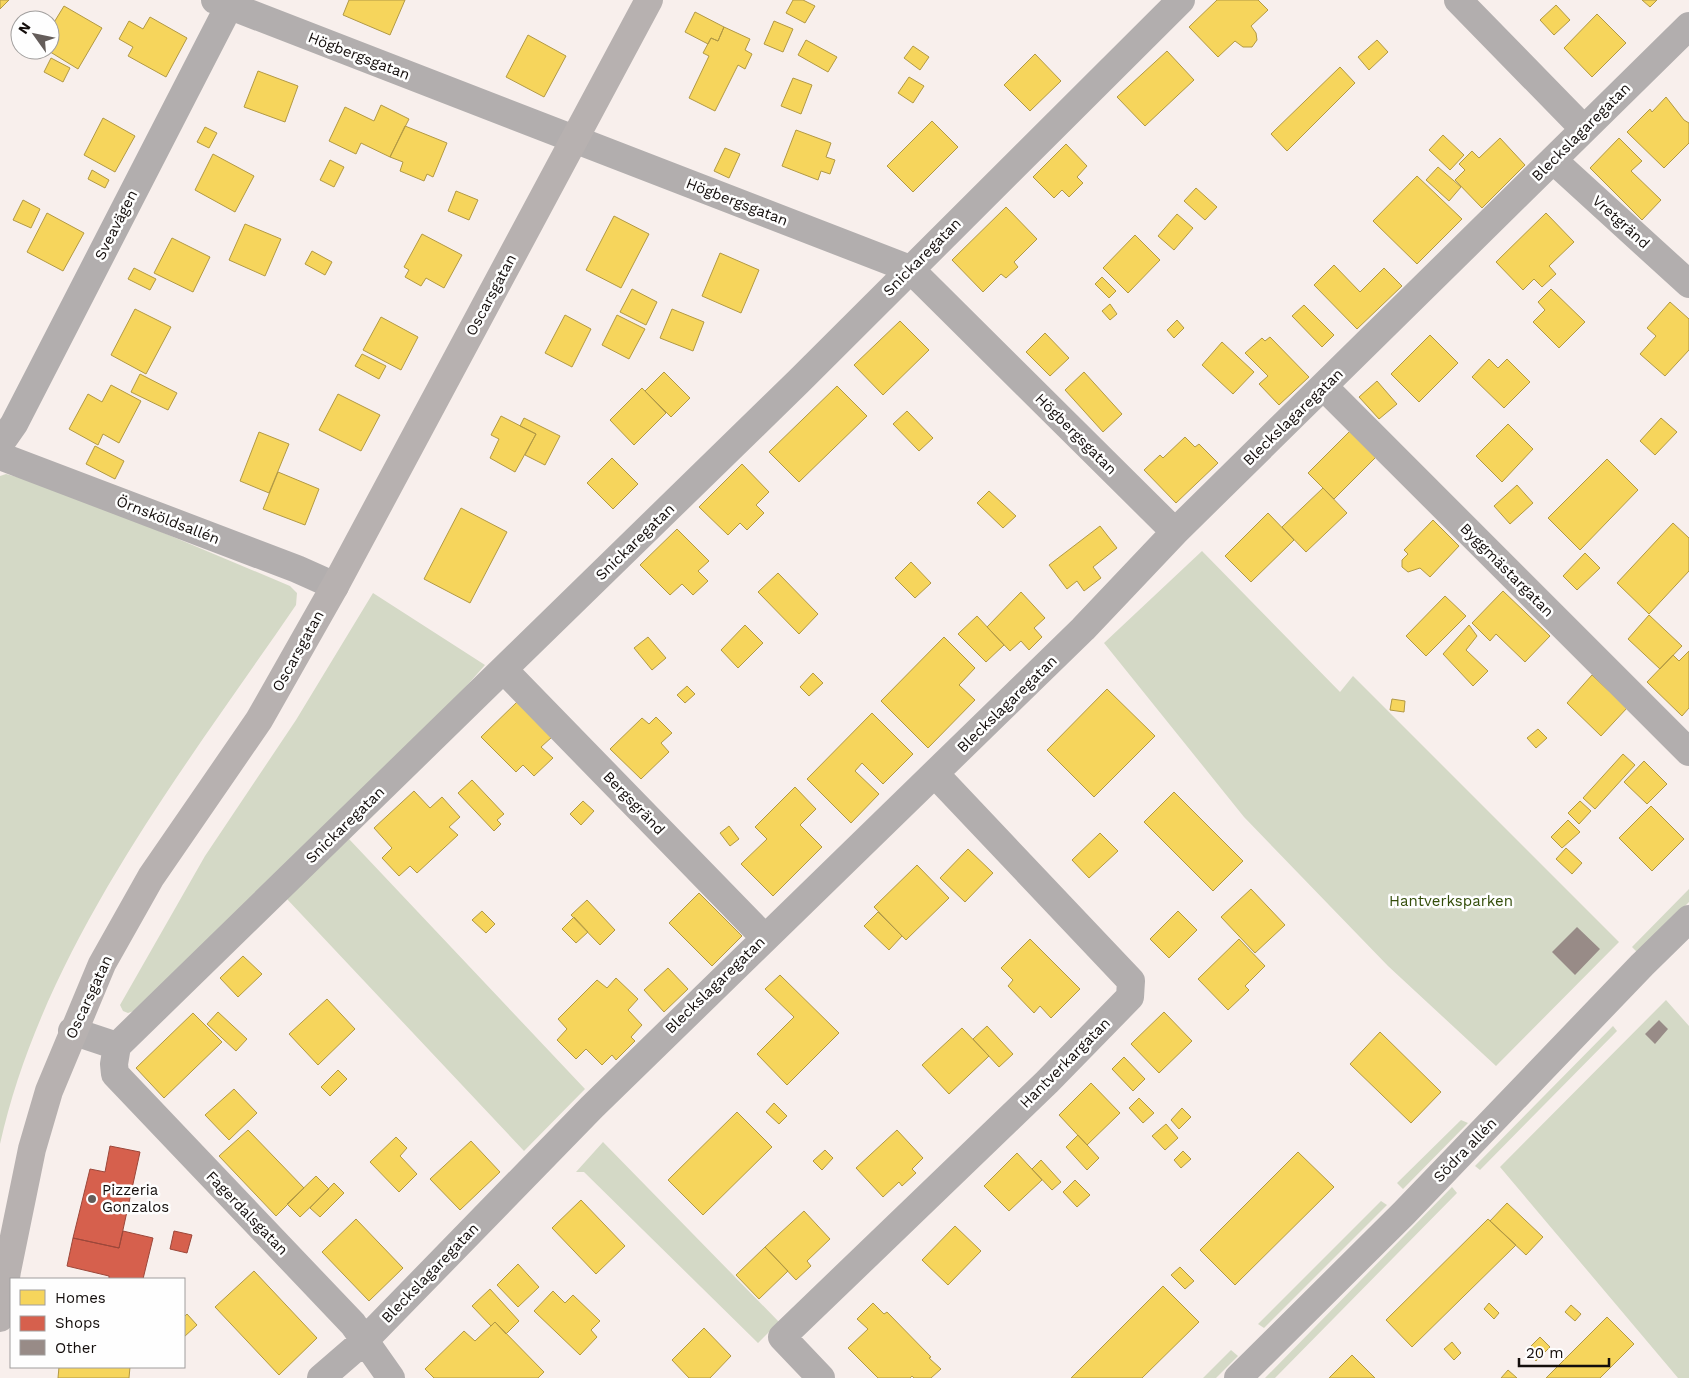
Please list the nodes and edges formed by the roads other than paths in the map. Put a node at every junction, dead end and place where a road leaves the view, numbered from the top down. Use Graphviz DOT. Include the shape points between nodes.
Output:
graph roads {
  1 [pos="649,0"];
  2 [pos="1181,0"];
  3 [pos="1458,0"];
  4 [pos="222,3"];
  5 [pos="1689,26"];
  6 [pos="1584,129"];
  7 [pos="574,140"];
  8 [pos="1553,160"];
  9 [pos="910,269"];
  10 [pos="1689,284"];
  11 [pos="1324,387"];
  12 [pos="0,444"];
  13 [pos="0,456"];
  14 [pos="1175,532"];
  15 [pos="335,586"];
  16 [pos="504,670"];
  17 [pos="1689,752"];
  18 [pos="935,774"];
  19 [pos="1689,919"];
  20 [pos="764,937"];
  21 [pos="72,1032"];
  22 [pos="117,1046"];
  23 [pos="0,1318"];
  24 [pos="365,1340"];
  25 [pos="321,1378"];
  26 [pos="391,1378"];
  27 [pos="821,1378"];
  28 [pos="1238,1378"];
  1 -- 7 [label="main road, Oscarsgatan"];
  2 -- 9 [label="street, Snickaregatan"];
  3 -- 6 [label="street"];
  4 -- 7 [label="street, Högbergsgatan"];
  4 -- 12 [label="street, Sveavägen" via="14,424"];
  5 -- 6 [label="street, Bleckslagaregatan"];
  6 -- 8 [label="street, Bleckslagaregatan"];
  7 -- 9 [label="street, Högbergsgatan"];
  7 -- 15 [label="main road, Oscarsgatan"];
  8 -- 10 [label="street, Vretgränd"];
  8 -- 11 [label="street, Bleckslagaregatan"];
  9 -- 14 [label="street, Högbergsgatan"];
  9 -- 16 [label="street, Snickaregatan"];
  11 -- 14 [label="street, Bleckslagaregatan"];
  11 -- 17 [label="street, Byggmästargatan"];
  13 -- 15 [label="street, Örnsköldsallén"];
  14 -- 18 [label="street, Bleckslagaregatan" via="1084,630"];
  15 -- 21 [label="main road, Oscarsgatan" via="259,720 151,877 102,964"];
  16 -- 20 [label="street, Bergsgränd"];
  16 -- 22 [label="street, Snickaregatan"];
  18 -- 20 [label="street, Bleckslagaregatan"];
  18 -- 27 [label="street, Hantverkargatan" via="1131,981 1130,997 1047,1082 782,1337"];
  19 -- 28 [label="street, Södra allén" via="1404,1213"];
  20 -- 24 [label="street, Bleckslagaregatan" via="569,1129"];
  21 -- 22 [label="street"];
  21 -- 23 [label="main road, Oscarsgatan" via="49,1091 32,1149"];
  22 -- 24 [label="street, Fagerdalsgatan" via="115,1074"];
  24 -- 25 [label="street, Bleckslagaregatan"];
  24 -- 26 [label="street, Fagerdalsgatan"];
}
